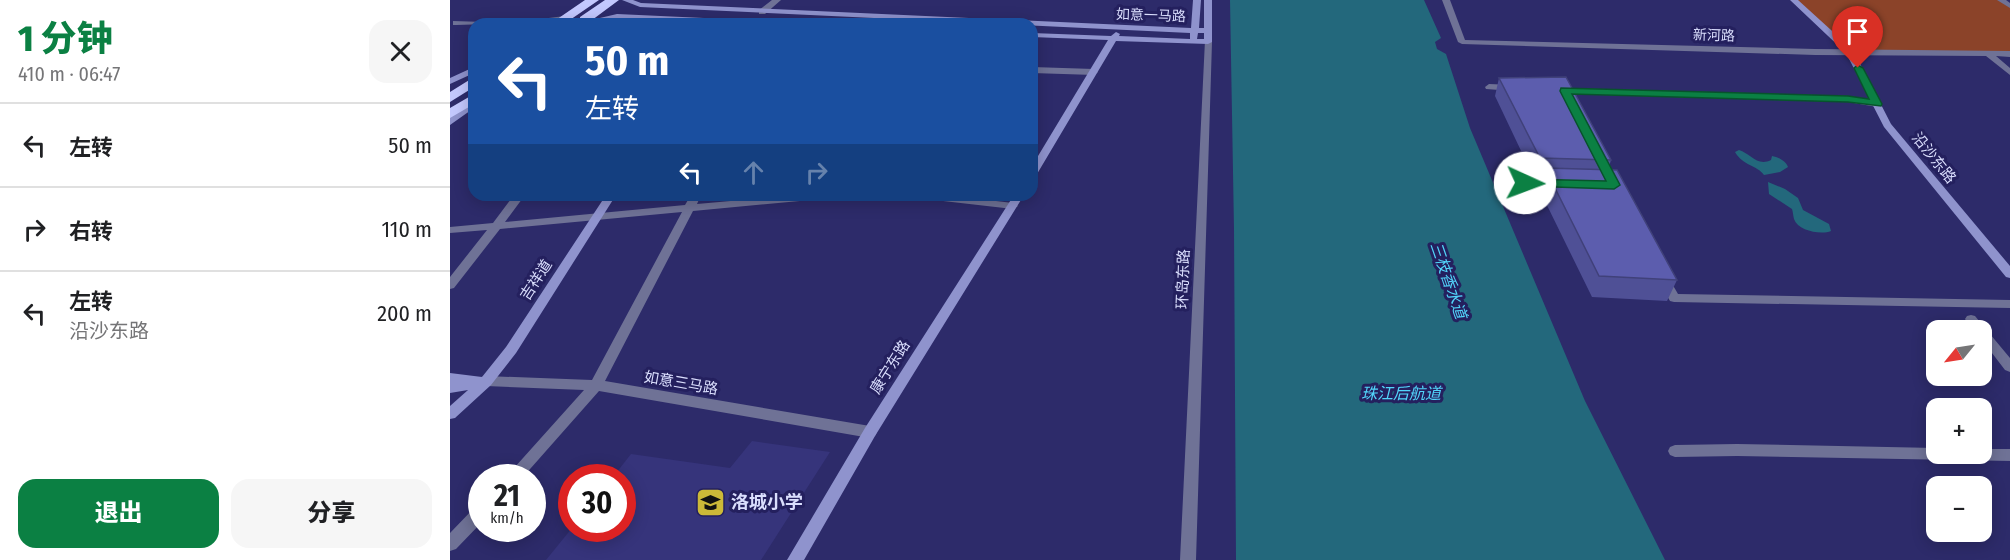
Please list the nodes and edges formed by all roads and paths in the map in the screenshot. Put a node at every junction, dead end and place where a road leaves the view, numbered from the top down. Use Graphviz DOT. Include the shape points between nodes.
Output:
graph roads {
  1 [pos="593,0"];
  2 [pos="613,0"];
  3 [pos="626,0"];
  4 [pos="777,0"];
  5 [pos="1197,0"];
  6 [pos="1208,0"];
  7 [pos="1446,0"];
  8 [pos="1794,0"];
  9 [pos="2001,0"];
  10 [pos="2010,6"];
  11 [pos="735,10"];
  12 [pos="762,12"];
  13 [pos="565,18"];
  14 [pos="587,18"];
  15 [pos="607,18"];
  16 [pos="651,18"];
  17 [pos="725,18"];
  18 [pos="904,18"];
  19 [pos="452,23"];
  20 [pos="468,23"];
  21 [pos="1038,24"];
  22 [pos="1118,27"];
  23 [pos="1194,30"];
  24 [pos="1038,35"];
  25 [pos="1208,36"];
  26 [pos="1114,39"];
  27 [pos="1193,41"];
  28 [pos="1850,52"];
  29 [pos="1987,53"];
  30 [pos="2010,54"];
  31 [pos="1038,70"];
  32 [pos="1094,72"];
  33 [pos="2010,72"];
  34 [pos="468,73"];
  35 [pos="468,80"];
  36 [pos="450,81"];
  37 [pos="468,85"];
  38 [pos="1489,87"];
  39 [pos="1521,89"];
  40 [pos="450,92"];
  41 [pos="450,98"];
  42 [pos="468,101"];
  43 [pos="1877,104"];
  44 [pos="468,108"];
  45 [pos="1575,111"];
  46 [pos="450,113"];
  47 [pos="450,122"];
  48 [pos="1038,164"];
  49 [pos="1525,183"];
  50 [pos="1570,184"];
  51 [pos="515,201"];
  52 [pos="606,201"];
  53 [pos="692,201"];
  54 [pos="760,201"];
  55 [pos="1015,201"];
  56 [pos="689,207"];
  57 [pos="597,216"];
  58 [pos="496,226"];
  59 [pos="450,230"];
  60 [pos="1657,267"];
  61 [pos="2010,274"];
  62 [pos="450,285"];
  63 [pos="2010,304"];
  64 [pos="1992,345"];
  65 [pos="2010,367"];
  66 [pos="450,378"];
  67 [pos="486,381"];
  68 [pos="596,385"];
  69 [pos="450,388"];
  70 [pos="450,414"];
  71 [pos="870,432"];
  72 [pos="1675,451"];
  73 [pos="2010,455"];
  74 [pos="526,464"];
  75 [pos="468,526"];
  76 [pos="450,544"];
  77 [pos="795,560"];
  78 [pos="1188,560"];
  1 -- 13 [label="highway"];
  2 -- 14 [label="highway"];
  3 -- 11 [label="street, 如意一马路" via="640,5"];
  4 -- 12 [label="street"];
  5 -- 23 [label="street"];
  6 -- 25 [label="street, 环岛东路"];
  7 -- 28 [label="street, 新河路" via="1462,42"];
  8 -- 28 [label="street, 沿沙东路"];
  9 -- 10 [label="street"];
  11 -- 12 [label="street, 如意一马路"];
  11 -- 17 [label="street"];
  12 -- 18 [label="street, 如意一马路"];
  15 -- 16 [label="street"];
  19 -- 20 [label="street"];
  21 -- 22 [label="street, 如意一马路"];
  22 -- 23 [label="street, 如意一马路"];
  22 -- 26 [label="street"];
  23 -- 25 [label="street, 如意一马路"];
  23 -- 27 [label="street"];
  24 -- 26 [label="street, 如意一马路"];
  25 -- 27 [label="street, 如意一马路"];
  25 -- 78 [label="street, 环岛东路"];
  26 -- 27 [label="street, 如意一马路"];
  26 -- 32 [label="street"];
  28 -- 29 [label="street, 新河路"];
  28 -- 43 [label="street, 沿沙东路"];
  29 -- 30 [label="street, 新河路"];
  29 -- 33 [label="street"];
  31 -- 32 [label="street"];
  32 -- 48 [label="street"];
  34 -- 36 [label="street"];
  35 -- 40 [label="highway"];
  37 -- 41 [label="highway"];
  38 -- 39 [label="street"];
  42 -- 46 [label="highway"];
  43 -- 45 [label="street" via="1848,99 1559,90"];
  43 -- 61 [label="street, 沿沙东路" via="1887,125"];
  44 -- 47 [label="street"];
  49 -- 50 [label="street"];
  51 -- 58 [label="street"];
  52 -- 57 [label="street, 吉祥道"];
  53 -- 56 [label="street"];
  54 -- 56 [label="street"];
  55 -- 71 [label="street, 康宁东路"];
  56 -- 57 [label="street"];
  56 -- 68 [label="street"];
  57 -- 58 [label="street"];
  57 -- 67 [label="street, 吉祥道" via="511,350"];
  58 -- 59 [label="street"];
  58 -- 62 [label="street"];
  60 -- 63 [label="street" via="1674,298"];
  64 -- 65 [label="street"];
  66 -- 67 [label="street, 如意三马路"];
  67 -- 68 [label="street, 如意三马路"];
  67 -- 69 [label="street, 如意三马路"];
  67 -- 70 [label="street, 吉祥道"];
  68 -- 71 [label="street, 如意三马路"];
  68 -- 74 [label="street"];
  71 -- 77 [label="street, 康宁东路"];
  72 -- 73 [label="street"];
  75 -- 76 [label="street"];
}
